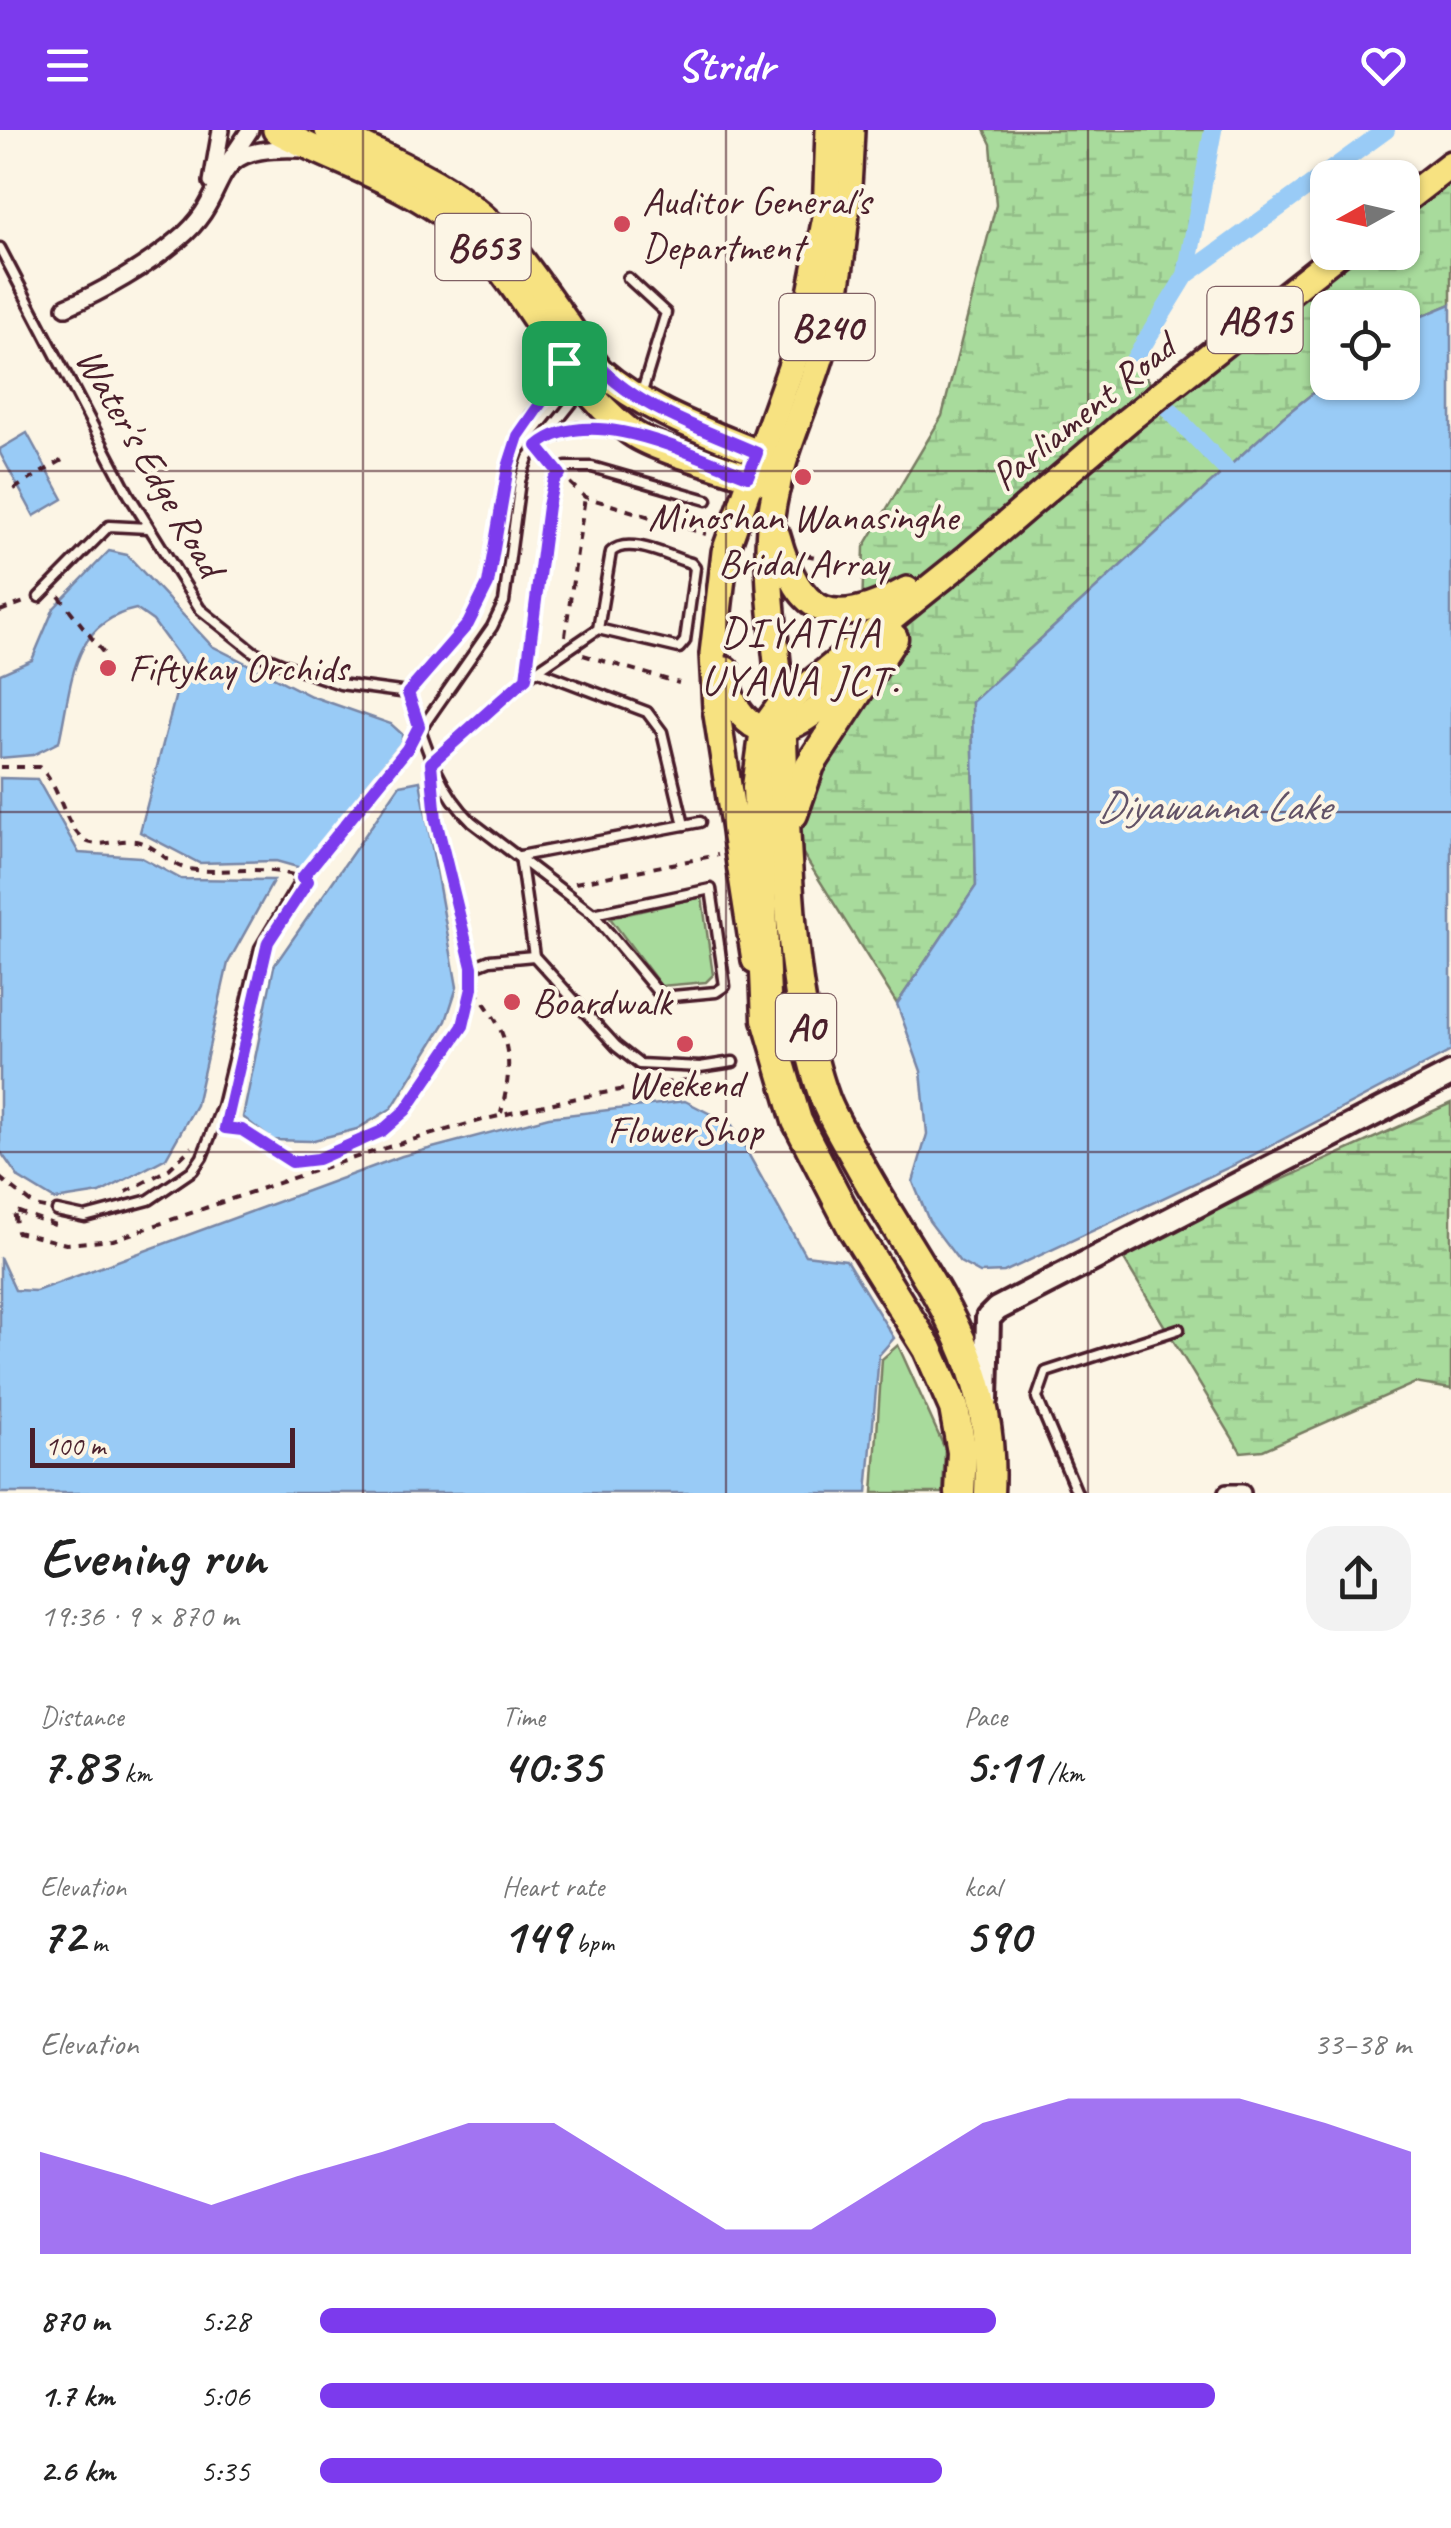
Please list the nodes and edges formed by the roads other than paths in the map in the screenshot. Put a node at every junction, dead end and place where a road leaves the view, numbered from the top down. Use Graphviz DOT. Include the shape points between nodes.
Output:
graph roads {
  1 [pos="222,130"];
  2 [pos="250,130"];
  3 [pos="276,130"];
  4 [pos="829,130"];
  5 [pos="852,130"];
  6 [pos="319,140"];
  7 [pos="228,162"];
  8 [pos="1451,164"];
  9 [pos="1420,188"];
  10 [pos="207,205"];
  11 [pos="0,248"];
  12 [pos="1318,270"];
  13 [pos="628,278"];
  14 [pos="66,307"];
  15 [pos="573,354"];
  16 [pos="591,379"];
  17 [pos="640,402"];
  18 [pos="632,433"];
  19 [pos="544,440"];
  20 [pos="753,464"];
  21 [pos="780,475"];
  22 [pos="707,500"];
  23 [pos="772,517"];
  24 [pos="148,528"];
  25 [pos="968,557"];
  26 [pos="720,588"];
  27 [pos="40,597"];
  28 [pos="598,629"];
  29 [pos="893,638"];
  30 [pos="536,670"];
  31 [pos="526,678"];
  32 [pos="408,693"];
  33 [pos="776,722"];
  34 [pos="419,726"];
  35 [pos="431,763"];
  36 [pos="700,822"];
  37 [pos="684,825"];
  38 [pos="788,830"];
  39 [pos="520,856"];
  40 [pos="593,914"];
  41 [pos="534,956"];
  42 [pos="472,967"];
  43 [pos="767,1019"];
  44 [pos="733,1062"];
  45 [pos="1451,1074"];
  46 [pos="58,1211"];
  47 [pos="1179,1330"];
  48 [pos="986,1413"];
  49 [pos="960,1493"];
  50 [pos="989,1493"];
  51 [pos="1077,1493"];
  52 [pos="1227,1493"];
  53 [pos="1242,1493"];
  1 -- 10 [label="street"];
  2 -- 7 [label="street"];
  3 -- 6 [label="main road, B653"];
  4 -- 20 [label="main road, B240" via="826,217 803,334"];
  5 -- 21 [label="main road, B240" via="847,220 824,342"];
  6 -- 7 [label="street" via="260,147"];
  6 -- 15 [label="main road, B653" via="467,205 503,237"];
  7 -- 10 [label="street"];
  8 -- 9 [label="main road"];
  10 -- 14 [label="street" via="180,238"];
  11 -- 24 [label="lane, Water's Edge Road"];
  12 -- 25 [label="main road, Parliament Road / AB15"];
  13 -- 17 [label="lane" via="666,313"];
  15 -- 16 [label="main road, B653"];
  15 -- 32 [label="lane" via="518,436 488,584 468,624"];
  16 -- 17 [label="main road, B653"];
  16 -- 18 [label="main road, B653"];
  16 -- 19 [label="lane"];
  17 -- 20 [label="main road, B653"];
  18 -- 19 [label="lane" via="577,428"];
  18 -- 20 [label="main road, B653"];
  19 -- 34 [label="lane" via="520,481 504,602"];
  20 -- 21 [label="main road"];
  20 -- 26 [label="main road, B240"];
  21 -- 23 [label="main road, B240"];
  22 -- 31 [label="lane" via="592,467 566,467 554,480 548,506"];
  23 -- 25 [label="main road" via="796,585 817,607 839,615 878,606"];
  23 -- 33 [label="main road, B240"];
  24 -- 27 [label="lane" via="109,526"];
  24 -- 32 [label="lane, Water's Edge Road" via="200,609 254,652 340,684"];
  25 -- 29 [label="main road, Parliament Road / AB15"];
  25 -- 33 [label="main road, Parliament Road / AB15"];
  26 -- 33 [label="main road" via="727,686 736,710"];
  26 -- 43 [label="main road" via="716,708"];
  28 -- 28 [label="lane" via="679,648 695,568 616,546"];
  28 -- 30 [label="lane"];
  29 -- 33 [label="main road, Parliament Road / AB15" via="808,718"];
  29 -- 38 [label="highway" via="810,764"];
  30 -- 31 [label="lane"];
  30 -- 37 [label="lane" via="647,712 662,732"];
  31 -- 35 [label="lane"];
  32 -- 34 [label="lane"];
  33 -- 38 [label="highway, A0"];
  33 -- 43 [label="highway, A0" via="757,787"];
  34 -- 35 [label="lane"];
  34 -- 46 [label="lane" via="299,877 260,948 222,1106 193,1170 149,1200 84,1217"];
  35 -- 39 [label="lane" via="455,805"];
  36 -- 37 [label="lane"];
  37 -- 39 [label="lane"];
  38 -- 48 [label="highway, A0" via="808,1051 827,1105 957,1328"];
  39 -- 40 [label="lane"];
  39 -- 41 [label="lane"];
  40 -- 40 [label="lane" via="662,996 724,986 711,889"];
  41 -- 42 [label="lane"];
  41 -- 44 [label="lane" via="639,1064 700,1068"];
  43 -- 49 [label="highway, A0" via="796,1121 853,1230 928,1349 954,1408"];
  45 -- 48 [label="street" via="997,1309 988,1318"];
  47 -- 51 [label="lane" via="1046,1372 1037,1398"];
  48 -- 50 [label="highway, A0"];
  52 -- 53 [label="street"];
}
